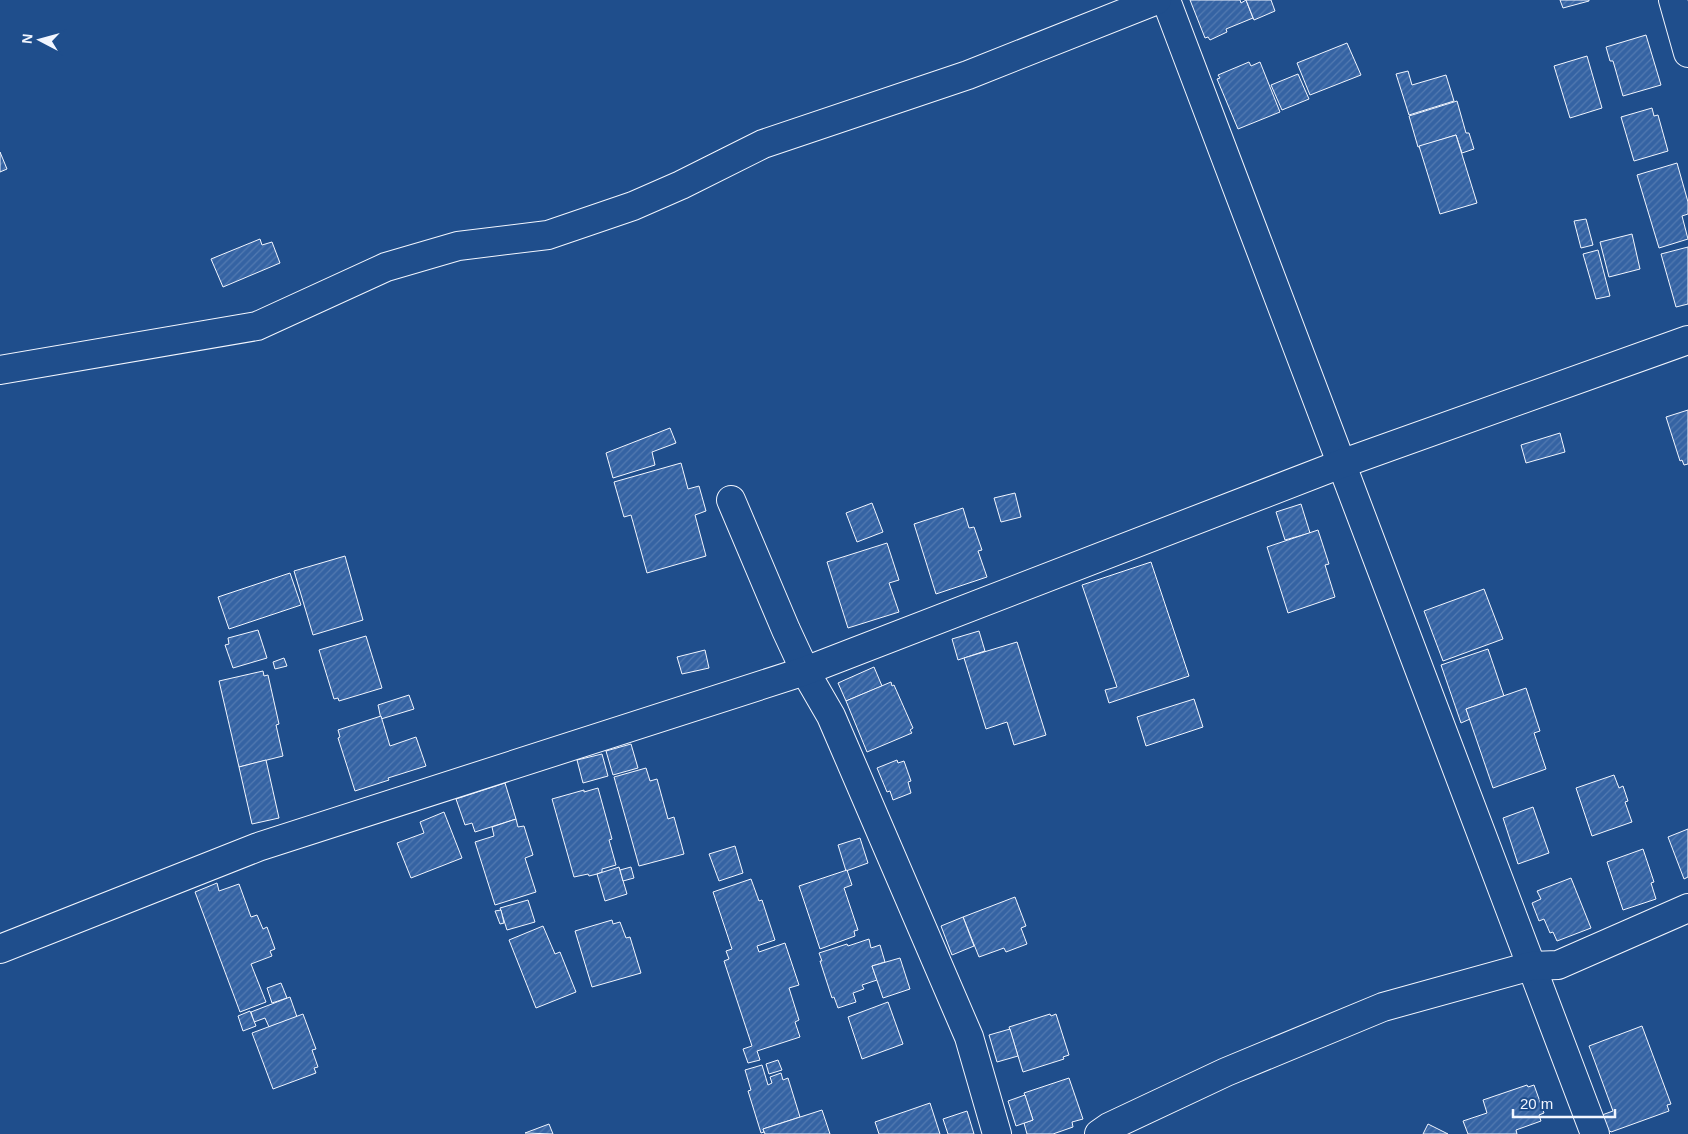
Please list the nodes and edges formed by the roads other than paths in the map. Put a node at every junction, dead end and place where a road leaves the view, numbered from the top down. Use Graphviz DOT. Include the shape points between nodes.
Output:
graph roads {
  1 [pos="1157,0"];
  2 [pos="1166,0"];
  3 [pos="1673,0"];
  4 [pos="1688,53"];
  5 [pos="1688,340"];
  6 [pos="0,370"];
  7 [pos="1341,464"];
  8 [pos="731,500"];
  9 [pos="805,671"];
  10 [pos="1688,908"];
  11 [pos="0,949"];
  12 [pos="1531,966"];
  13 [pos="997,1134"];
  14 [pos="1099,1134"];
  15 [pos="1595,1134"];
  1 -- 6 [label="street" via="968,75 763,144 633,206 548,235 458,246 386,267 257,326"];
  2 -- 7 [label="street"];
  3 -- 4 [label="street"];
  5 -- 7 [label="street"];
  7 -- 9 [label="street"];
  7 -- 12 [label="street"];
  8 -- 9 [label="street"];
  9 -- 11 [label="street" via="258,847"];
  9 -- 13 [label="street" via="831,716 969,1037"];
  10 -- 12 [label="street" via="1558,965"];
  12 -- 14 [label="street" via="1383,1007 1226,1072"];
  12 -- 15 [label="street"];
}
